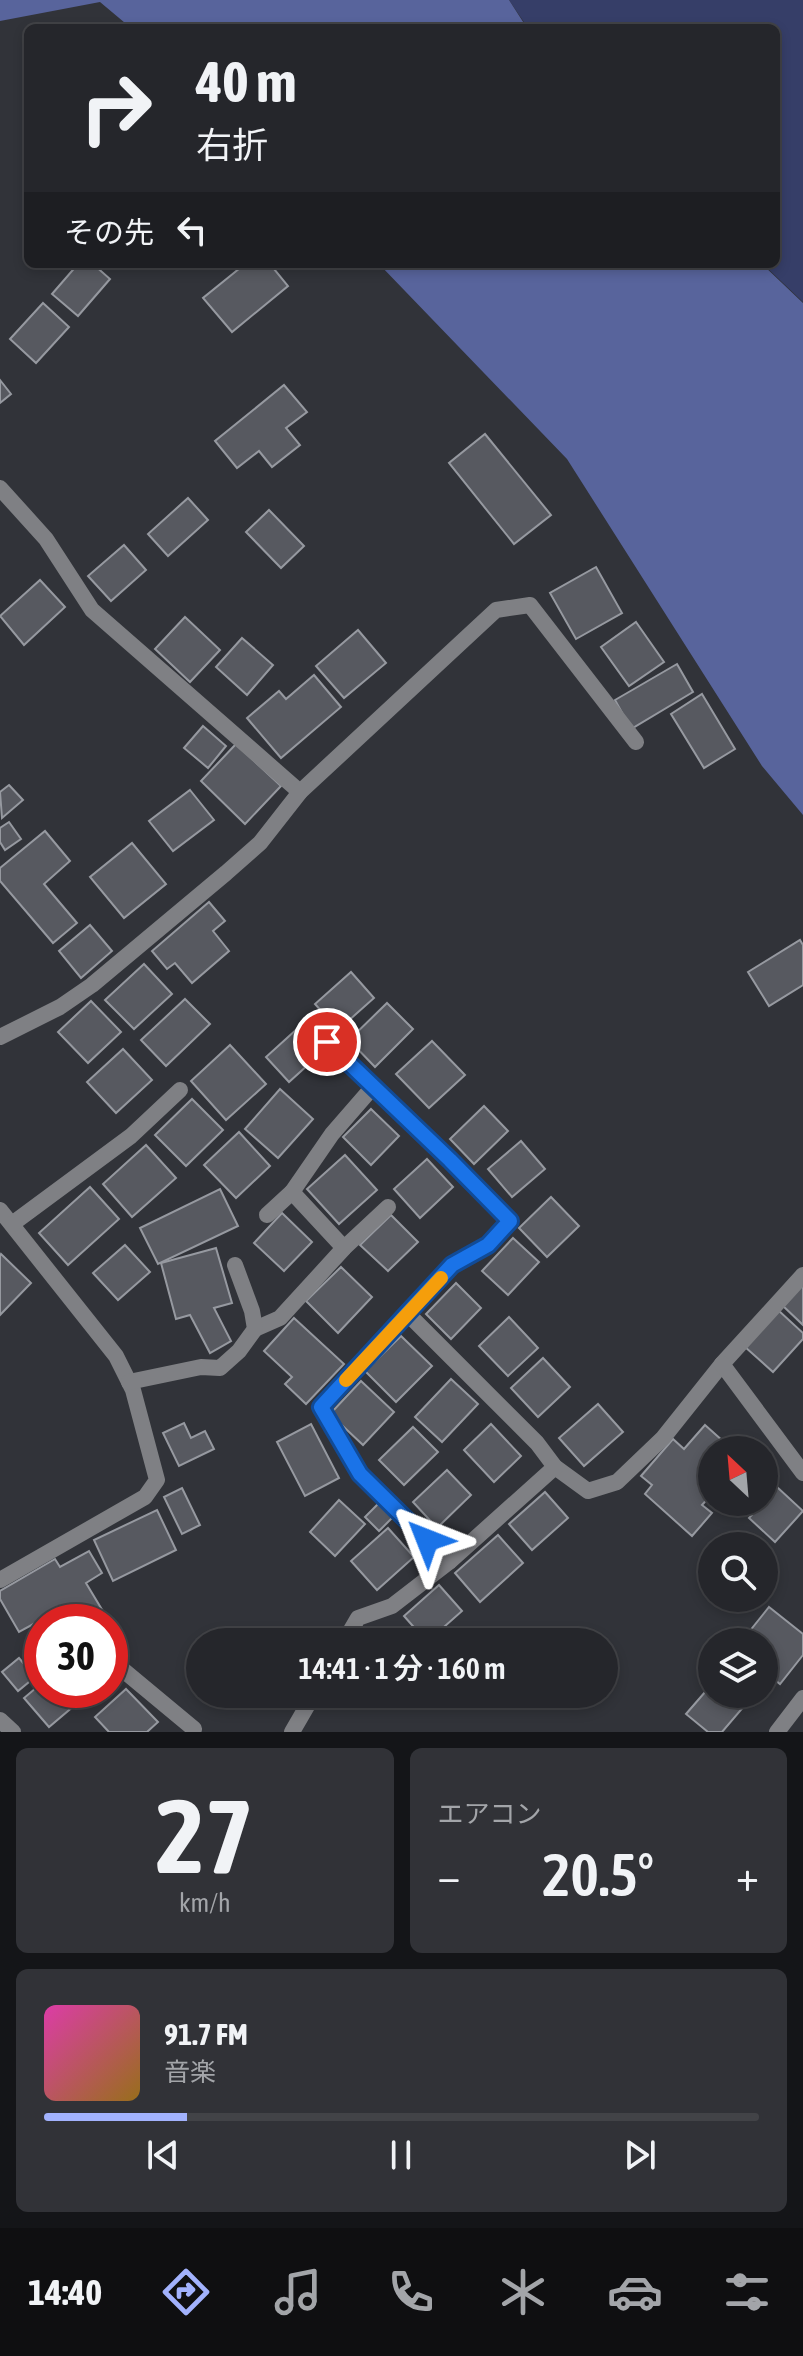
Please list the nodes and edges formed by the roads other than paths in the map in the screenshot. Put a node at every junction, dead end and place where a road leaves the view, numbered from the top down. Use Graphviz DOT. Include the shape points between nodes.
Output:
graph roads {
  1 [pos="0,488"];
  2 [pos="636,742"];
  3 [pos="300,792"];
  4 [pos="0,1037"];
  5 [pos="327,1042"];
  6 [pos="372,1088"];
  7 [pos="180,1090"];
  8 [pos="292,1192"];
  9 [pos="388,1207"];
  10 [pos="0,1210"];
  11 [pos="267,1215"];
  12 [pos="12,1224"];
  13 [pos="344,1248"];
  14 [pos="235,1265"];
  15 [pos="803,1275"];
  16 [pos="408,1314"];
  17 [pos="255,1329"];
  18 [pos="722,1364"];
  19 [pos="129,1382"];
  20 [pos="555,1467"];
  21 [pos="803,1473"];
  22 [pos="449,1562"];
  23 [pos="0,1580"];
  24 [pos="352,1628"];
  25 [pos="128,1674"];
  26 [pos="803,1698"];
  27 [pos="306,1708"];
  28 [pos="0,1720"];
  29 [pos="13,1732"];
  30 [pos="193,1732"];
  31 [pos="292,1732"];
  32 [pos="777,1732"];
  1 -- 3 [label="street" via="46,539 92,610"];
  2 -- 3 [label="street" via="530,605 496,610"];
  3 -- 4 [label="street" via="260,843 92,985"];
  5 -- 6 [label="street"];
  6 -- 8 [label="street"];
  6 -- 16 [label="street" via="510,1221 488,1245 452,1265"];
  7 -- 12 [label="street" via="131,1136"];
  8 -- 11 [label="street"];
  8 -- 13 [label="street"];
  9 -- 13 [label="street"];
  10 -- 12 [label="street"];
  12 -- 19 [label="street" via="116,1356"];
  13 -- 17 [label="street" via="280,1318"];
  14 -- 17 [label="street"];
  15 -- 18 [label="street"];
  16 -- 20 [label="street"];
  16 -- 22 [label="street" via="321,1407 360,1474"];
  17 -- 19 [label="street" via="220,1368"];
  18 -- 20 [label="street" via="663,1438 617,1482 588,1491"];
  18 -- 21 [label="street"];
  19 -- 23 [label="street" via="157,1480 145,1497"];
  20 -- 22 [label="street"];
  22 -- 24 [label="street" via="392,1606 358,1618"];
  25 -- 30 [label="street"];
  26 -- 32 [label="street"];
  27 -- 31 [label="street"];
  28 -- 29 [label="street"];
}
